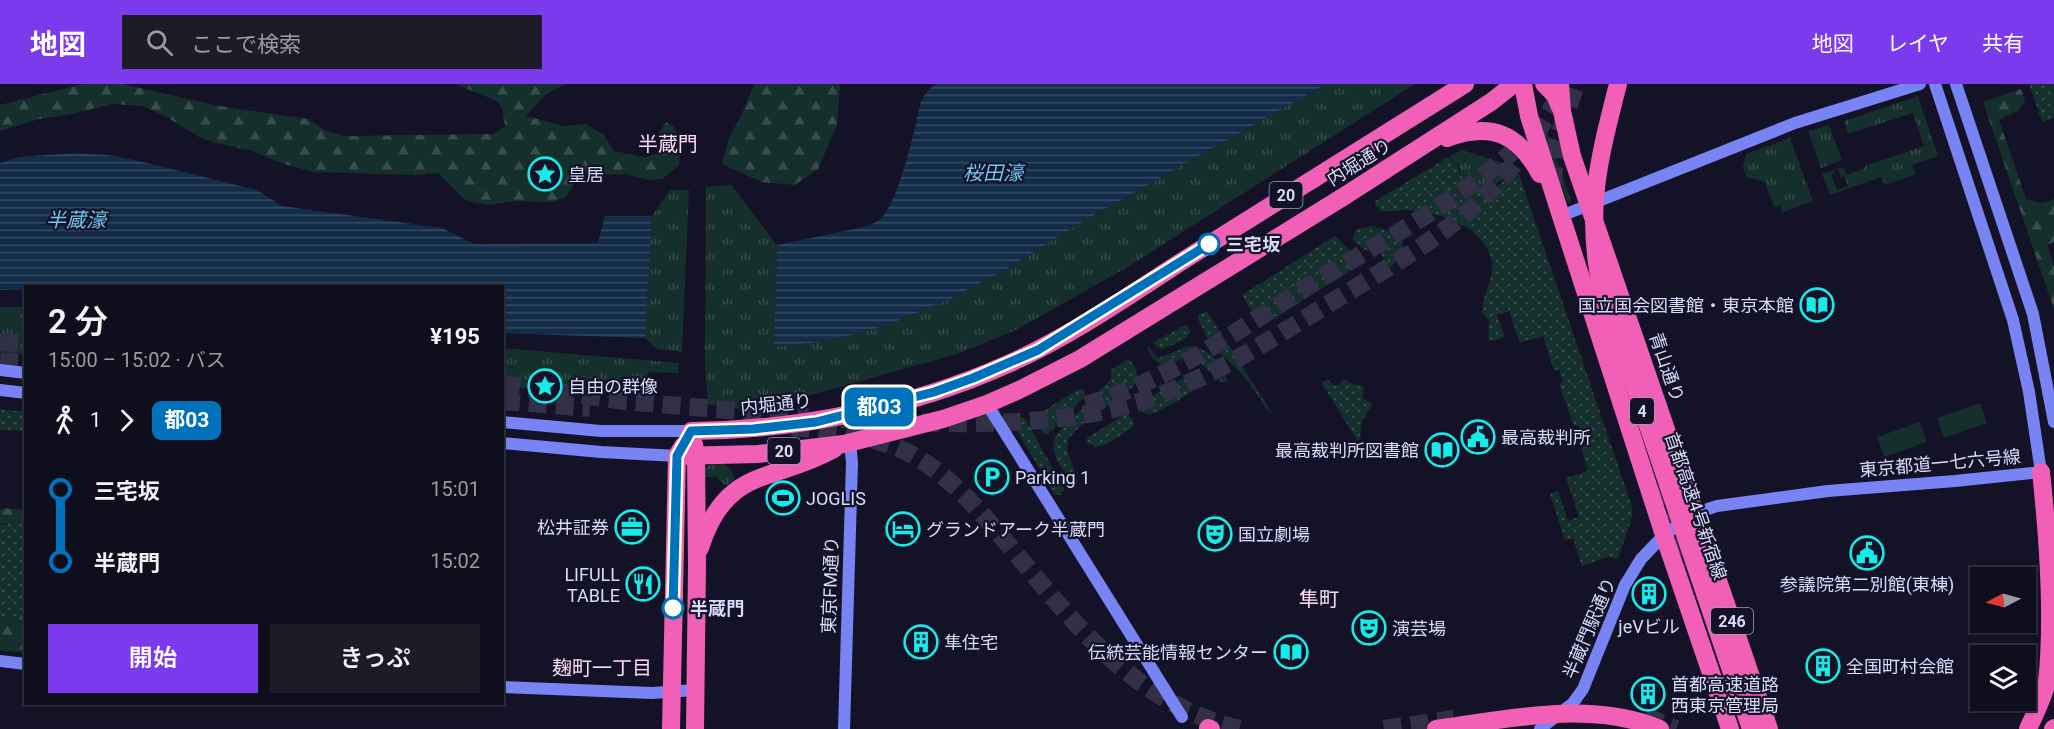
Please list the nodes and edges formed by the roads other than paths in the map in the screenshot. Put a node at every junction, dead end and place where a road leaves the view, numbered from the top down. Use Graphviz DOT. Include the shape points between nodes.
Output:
graph roads {
  1 [pos="1465,84"];
  2 [pos="1515,84"];
  3 [pos="1523,84"];
  4 [pos="1544,84"];
  5 [pos="1560,84"];
  6 [pos="1618,84"];
  7 [pos="1920,84"];
  8 [pos="1935,84"];
  9 [pos="1956,84"];
  10 [pos="1562,111"];
  11 [pos="1420,148"];
  12 [pos="1589,205"];
  13 [pos="1560,216"];
  14 [pos="0,370"];
  15 [pos="24,373"];
  16 [pos="0,390"];
  17 [pos="24,393"];
  18 [pos="987,404"];
  19 [pos="504,422"];
  20 [pos="2054,422"];
  21 [pos="691,431"];
  22 [pos="504,443"];
  23 [pos="847,443"];
  24 [pos="677,456"];
  25 [pos="696,456"];
  26 [pos="2050,470"];
  27 [pos="1696,513"];
  28 [pos="1664,535"];
  29 [pos="697,566"];
  30 [pos="0,661"];
  31 [pos="24,664"];
  32 [pos="504,687"];
  33 [pos="695,690"];
  34 [pos="671,692"];
  35 [pos="1182,717"];
  36 [pos="671,729"];
  37 [pos="695,729"];
  38 [pos="844,729"];
  39 [pos="1436,729"];
  40 [pos="1540,729"];
  41 [pos="1660,729"];
  42 [pos="1730,729"];
  43 [pos="1750,729"];
  44 [pos="1769,729"];
  45 [pos="2028,729"];
  1 -- 21 [label="highway, 内堀通り / 20" via="1028,355 934,392 816,422"];
  2 -- 11 [label="highway, 内堀通り / 20"];
  3 -- 13 [label="highway, 246"];
  4 -- 10 [label="highway, 246" via="1555,95"];
  5 -- 10 [label="highway, 青山通り / 246"];
  6 -- 43 [label="highway, 首都高速4号新宿線 / 4, bridge" via="1593,208 1601,287"];
  7 -- 12 [label="main road" via="1795,123"];
  8 -- 26 [label="main road, 東京都道一七六号線" via="2013,320"];
  9 -- 20 [label="main road" via="2032,314"];
  10 -- 12 [label="highway, 青山通り / 246"];
  11 -- 13 [label="highway" via="1468,131 1485,130 1507,136 1534,164"];
  11 -- 18 [label="highway, 内堀通り / 20" via="1080,358"];
  12 -- 13 [label="main road"];
  12 -- 27 [label="highway, 青山通り / 246"];
  13 -- 28 [label="highway, 246"];
  14 -- 15 [label="main road"];
  16 -- 17 [label="main road"];
  18 -- 23 [label="highway, 内堀通り / 20"];
  18 -- 35 [label="main road"];
  19 -- 21 [label="main road" via="601,431"];
  21 -- 24 [label="highway"];
  21 -- 25 [label="highway, 20"];
  22 -- 24 [label="main road"];
  23 -- 25 [label="highway, 内堀通り / 20"];
  23 -- 29 [label="highway, 20" via="814,461 771,472 736,490 712,519"];
  23 -- 38 [label="main road, 東京FM通り" via="852,463"];
  24 -- 25 [label="highway, 20"];
  24 -- 34 [label="highway"];
  25 -- 29 [label="highway, 20"];
  26 -- 27 [label="main road, 東京都道一七六号線" via="1828,492 1718,506"];
  26 -- 45 [label="highway" via="2053,641 2046,683"];
  27 -- 28 [label="main road, 東京都道一七六号線"];
  27 -- 44 [label="highway, 青山通り / 246"];
  28 -- 40 [label="main road, 半蔵門駅通り" via="1641,559 1625,585 1583,689 1574,703"];
  28 -- 42 [label="highway, 246"];
  29 -- 33 [label="highway, 20"];
  30 -- 31 [label="main road"];
  32 -- 34 [label="main road"];
  33 -- 34 [label="main road"];
  33 -- 37 [label="highway, 20"];
  34 -- 36 [label="highway"];
  39 -- 41 [label="highway, bridge" via="1571,714 1625,718"];
}
